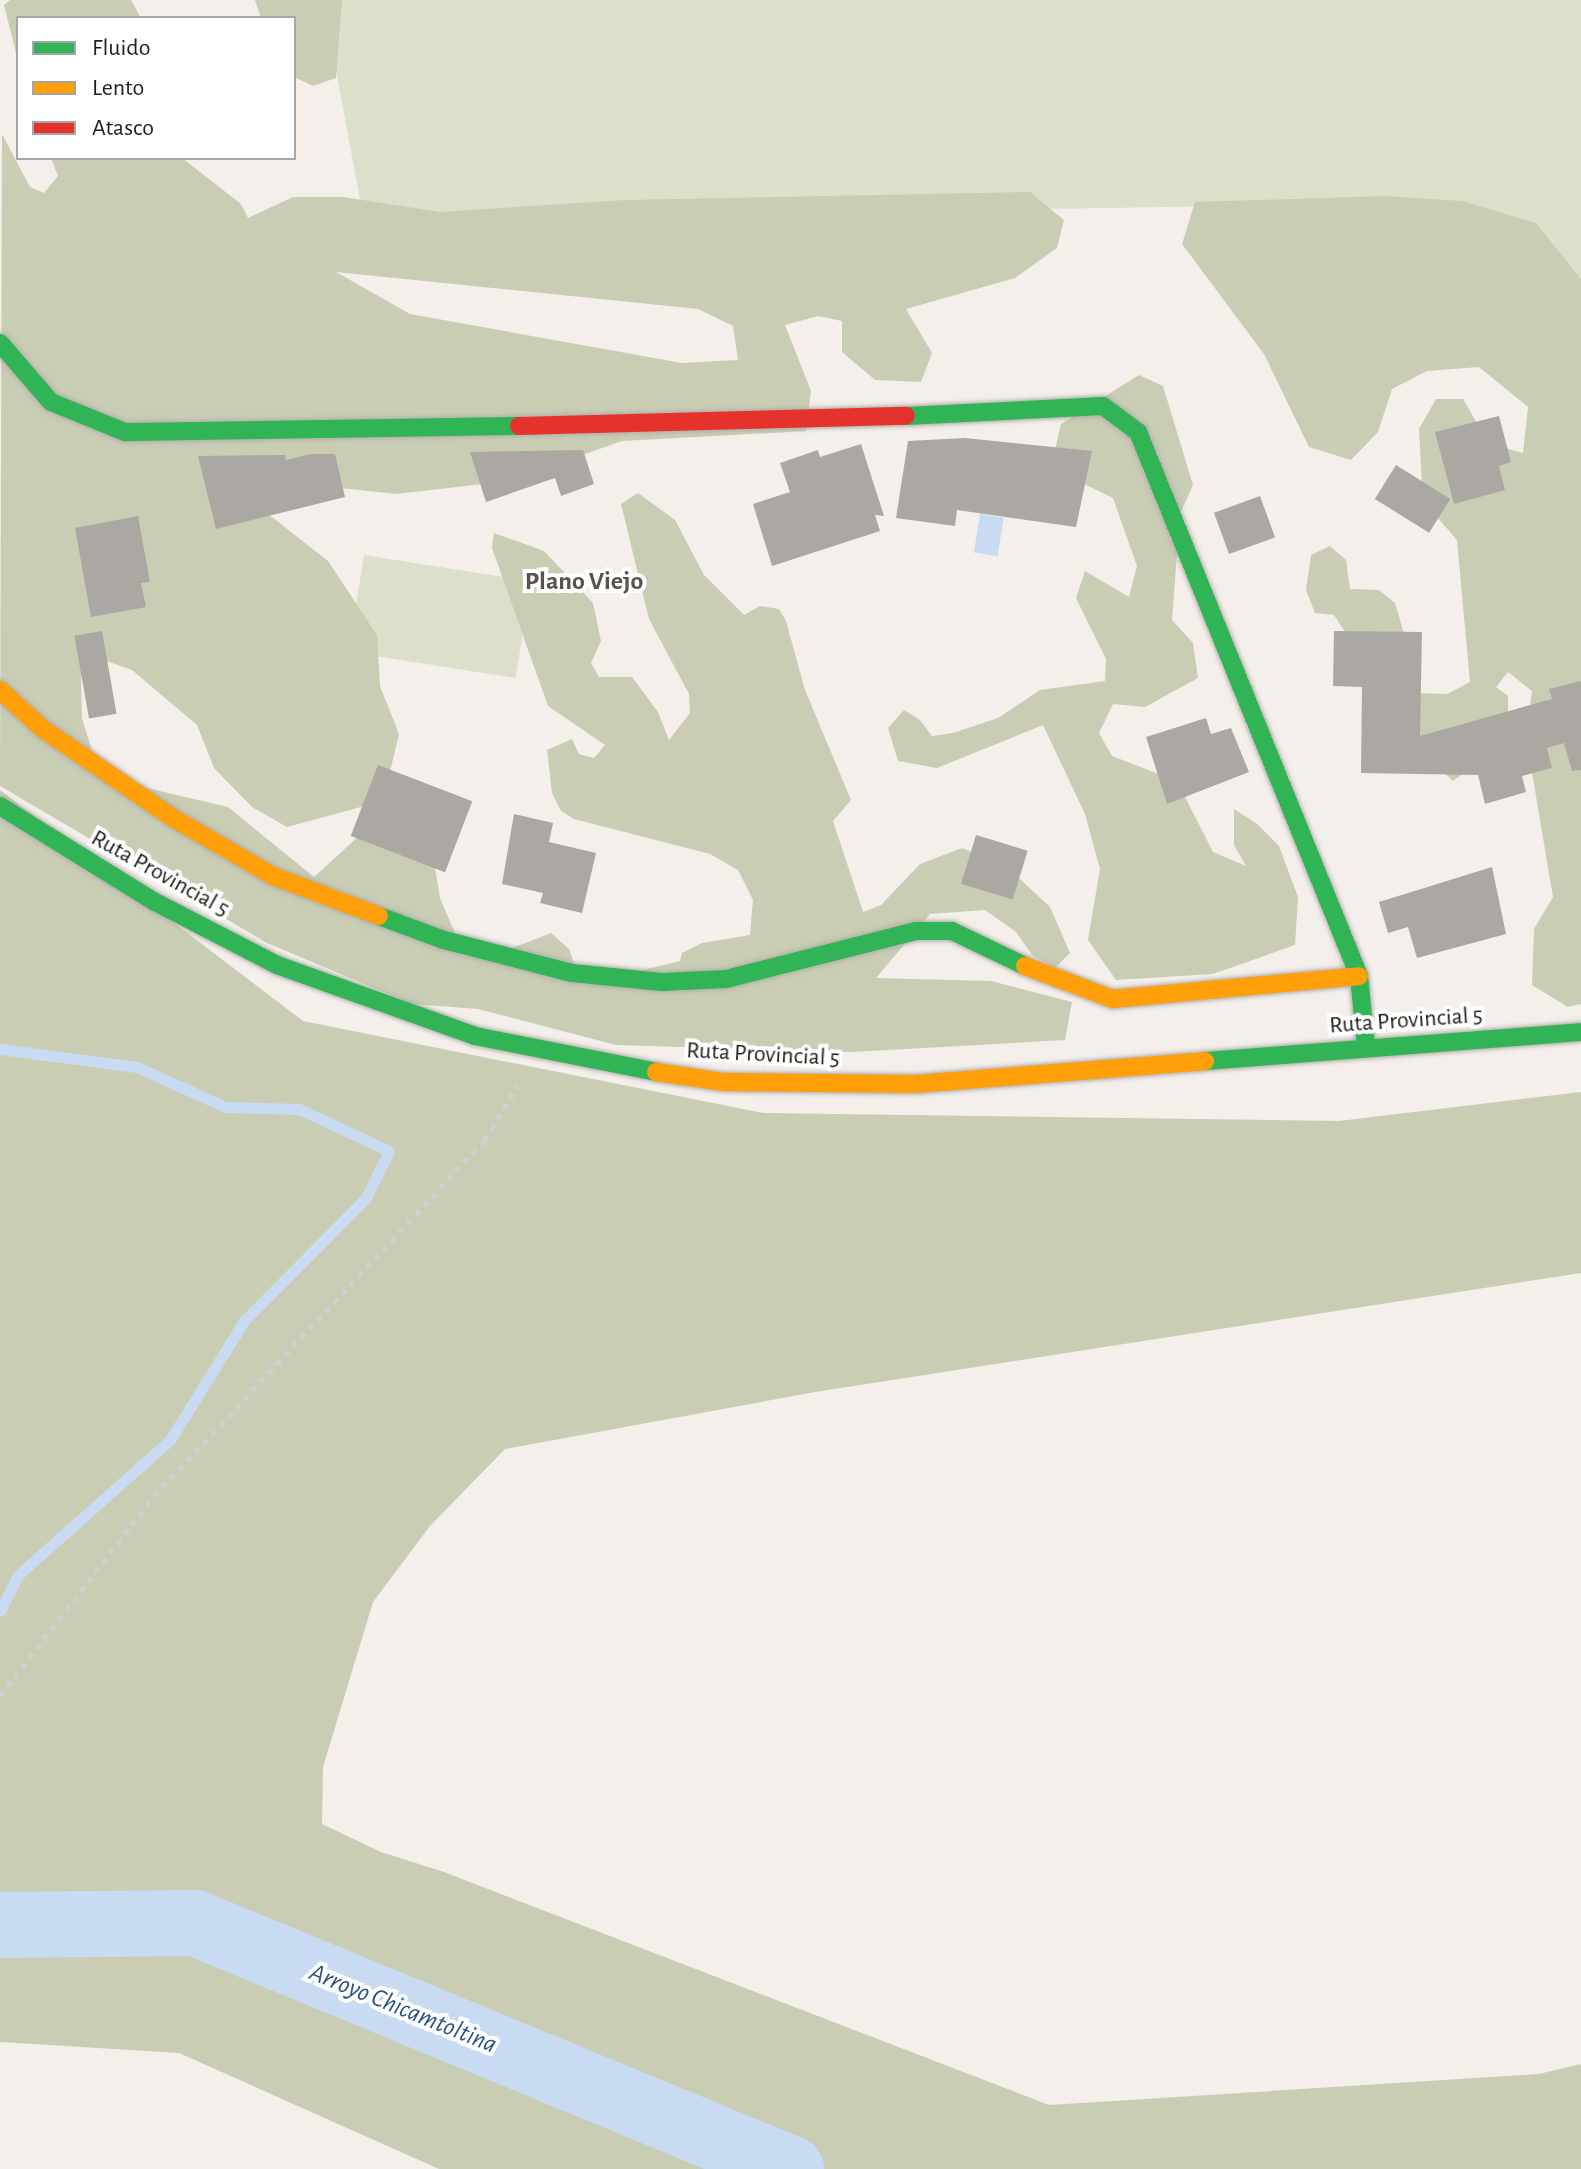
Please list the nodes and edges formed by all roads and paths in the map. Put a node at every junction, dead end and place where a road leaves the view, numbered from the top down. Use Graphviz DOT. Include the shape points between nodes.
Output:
graph roads {
  1 [pos="0,343"];
  2 [pos="0,690"];
  3 [pos="0,806"];
  4 [pos="1359,976"];
  5 [pos="1581,1032"];
  6 [pos="1366,1048"];
  7 [pos="538,1051"];
  8 [pos="0,1696"];
  1 -- 4 [label="street" via="51,402 125,432 803,422 1103,406 1138,432"];
  2 -- 4 [label="street" via="43,729 134,791 273,876 444,940 572,973 662,982 726,979 916,931 952,931 1062,984 1113,999"];
  3 -- 7 [label="street, Ruta Provincial 5" via="155,902 277,965 390,1009"];
  4 -- 6 [label="street"];
  5 -- 6 [label="street, Ruta Provincial 5"];
  6 -- 7 [label="street, Ruta Provincial 5" via="915,1084 724,1082"];
  7 -- 8 [label="path" via="485,1140 154,1496"];
}
